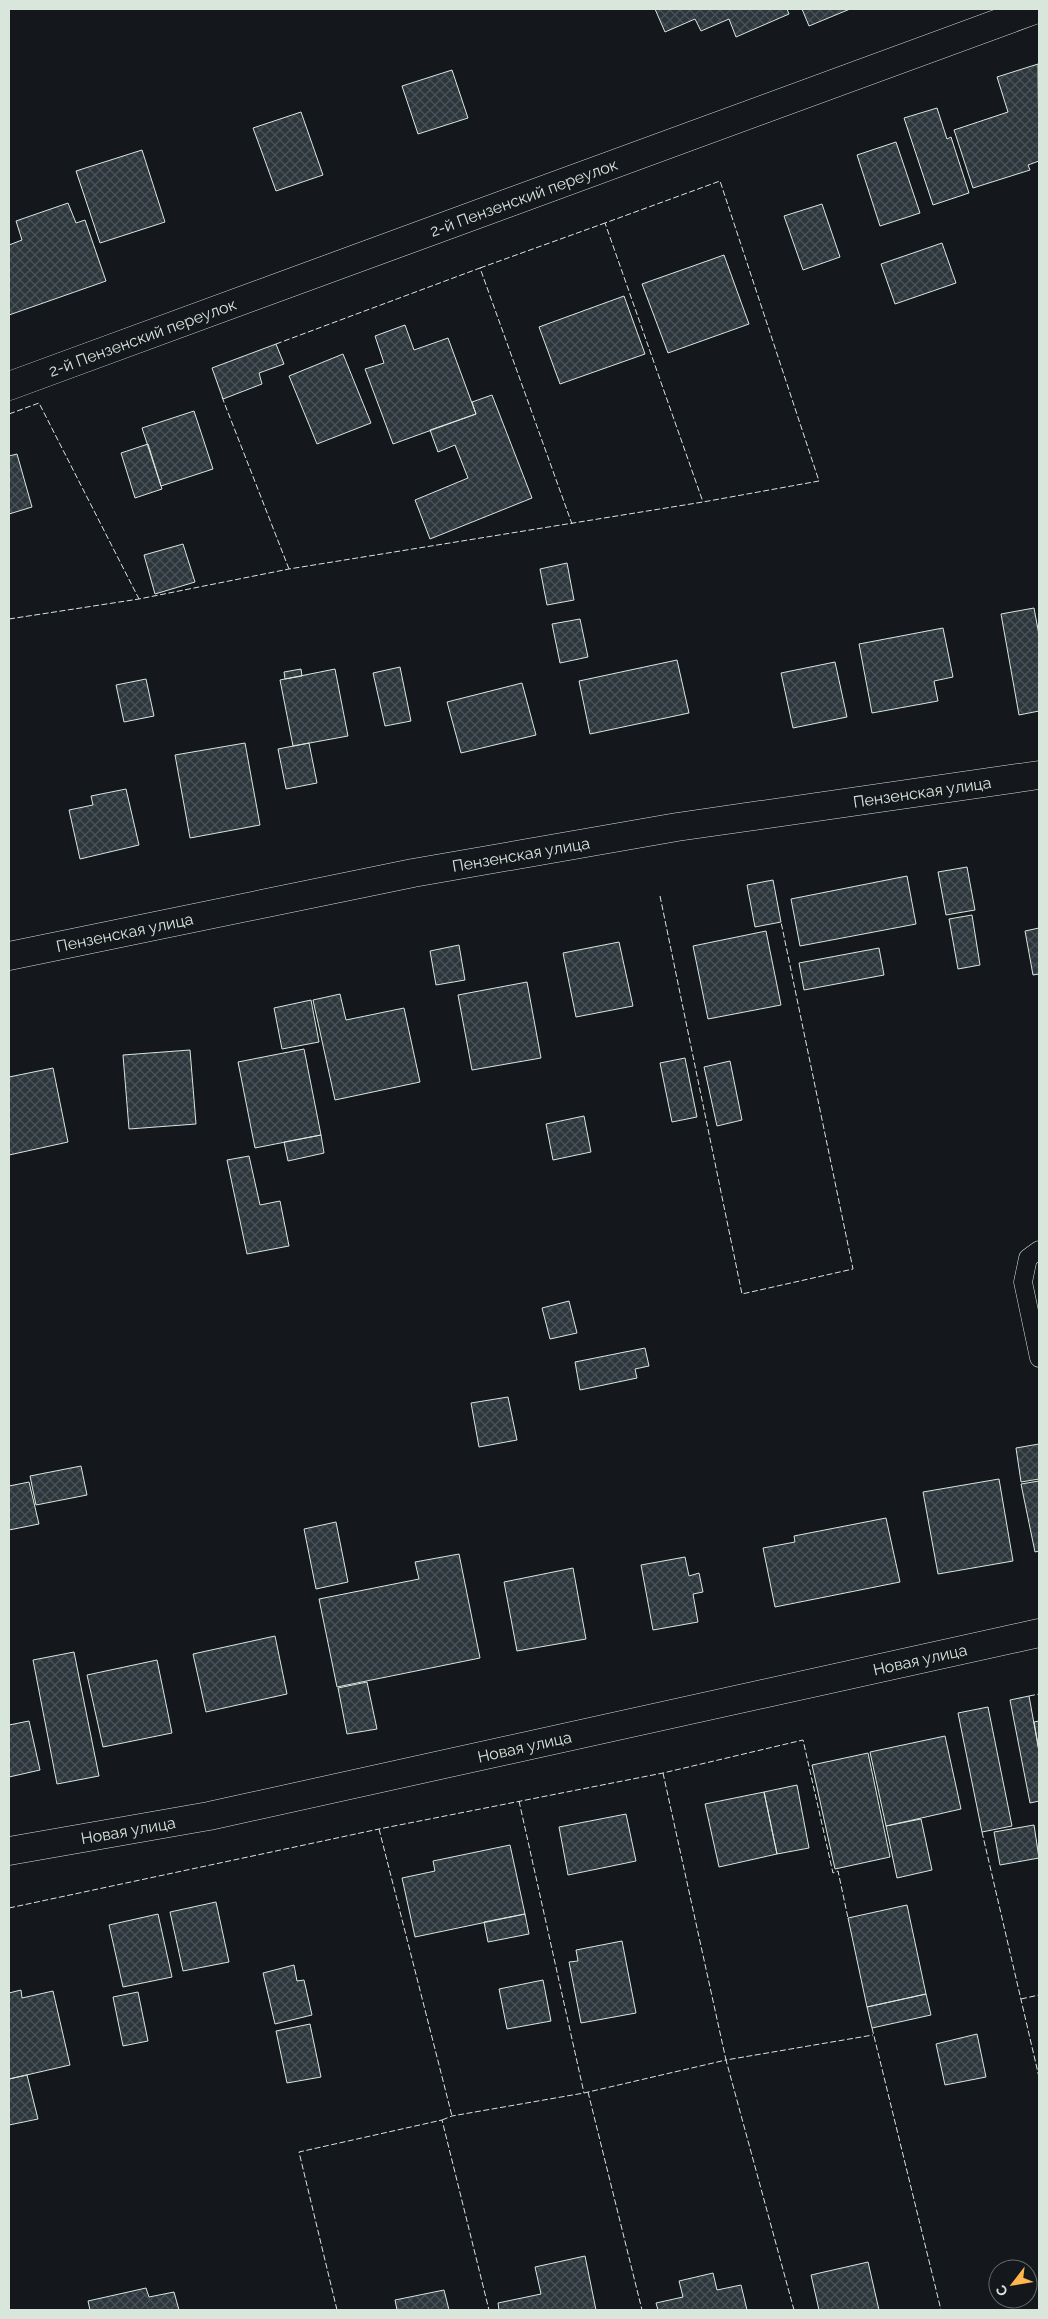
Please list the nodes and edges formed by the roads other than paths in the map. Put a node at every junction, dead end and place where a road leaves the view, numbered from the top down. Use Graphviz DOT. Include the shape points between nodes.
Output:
graph roads {
  1 [pos="1037,9"];
  2 [pos="9,386"];
  3 [pos="1039,775"];
  4 [pos="9,956"];
  5 [pos="1039,1250"];
  6 [pos="1039,1358"];
  7 [pos="1039,1632"];
  8 [pos="9,1851"];
  1 -- 2 [label="street, 2-й Пензенский переулок"];
  3 -- 4 [label="street, Пензенская улица" via="677,827 412,872"];
  5 -- 6 [label="lane" via="1028,1258 1023,1282"];
  7 -- 8 [label="street, Новая улица" via="209,1816"];
}
